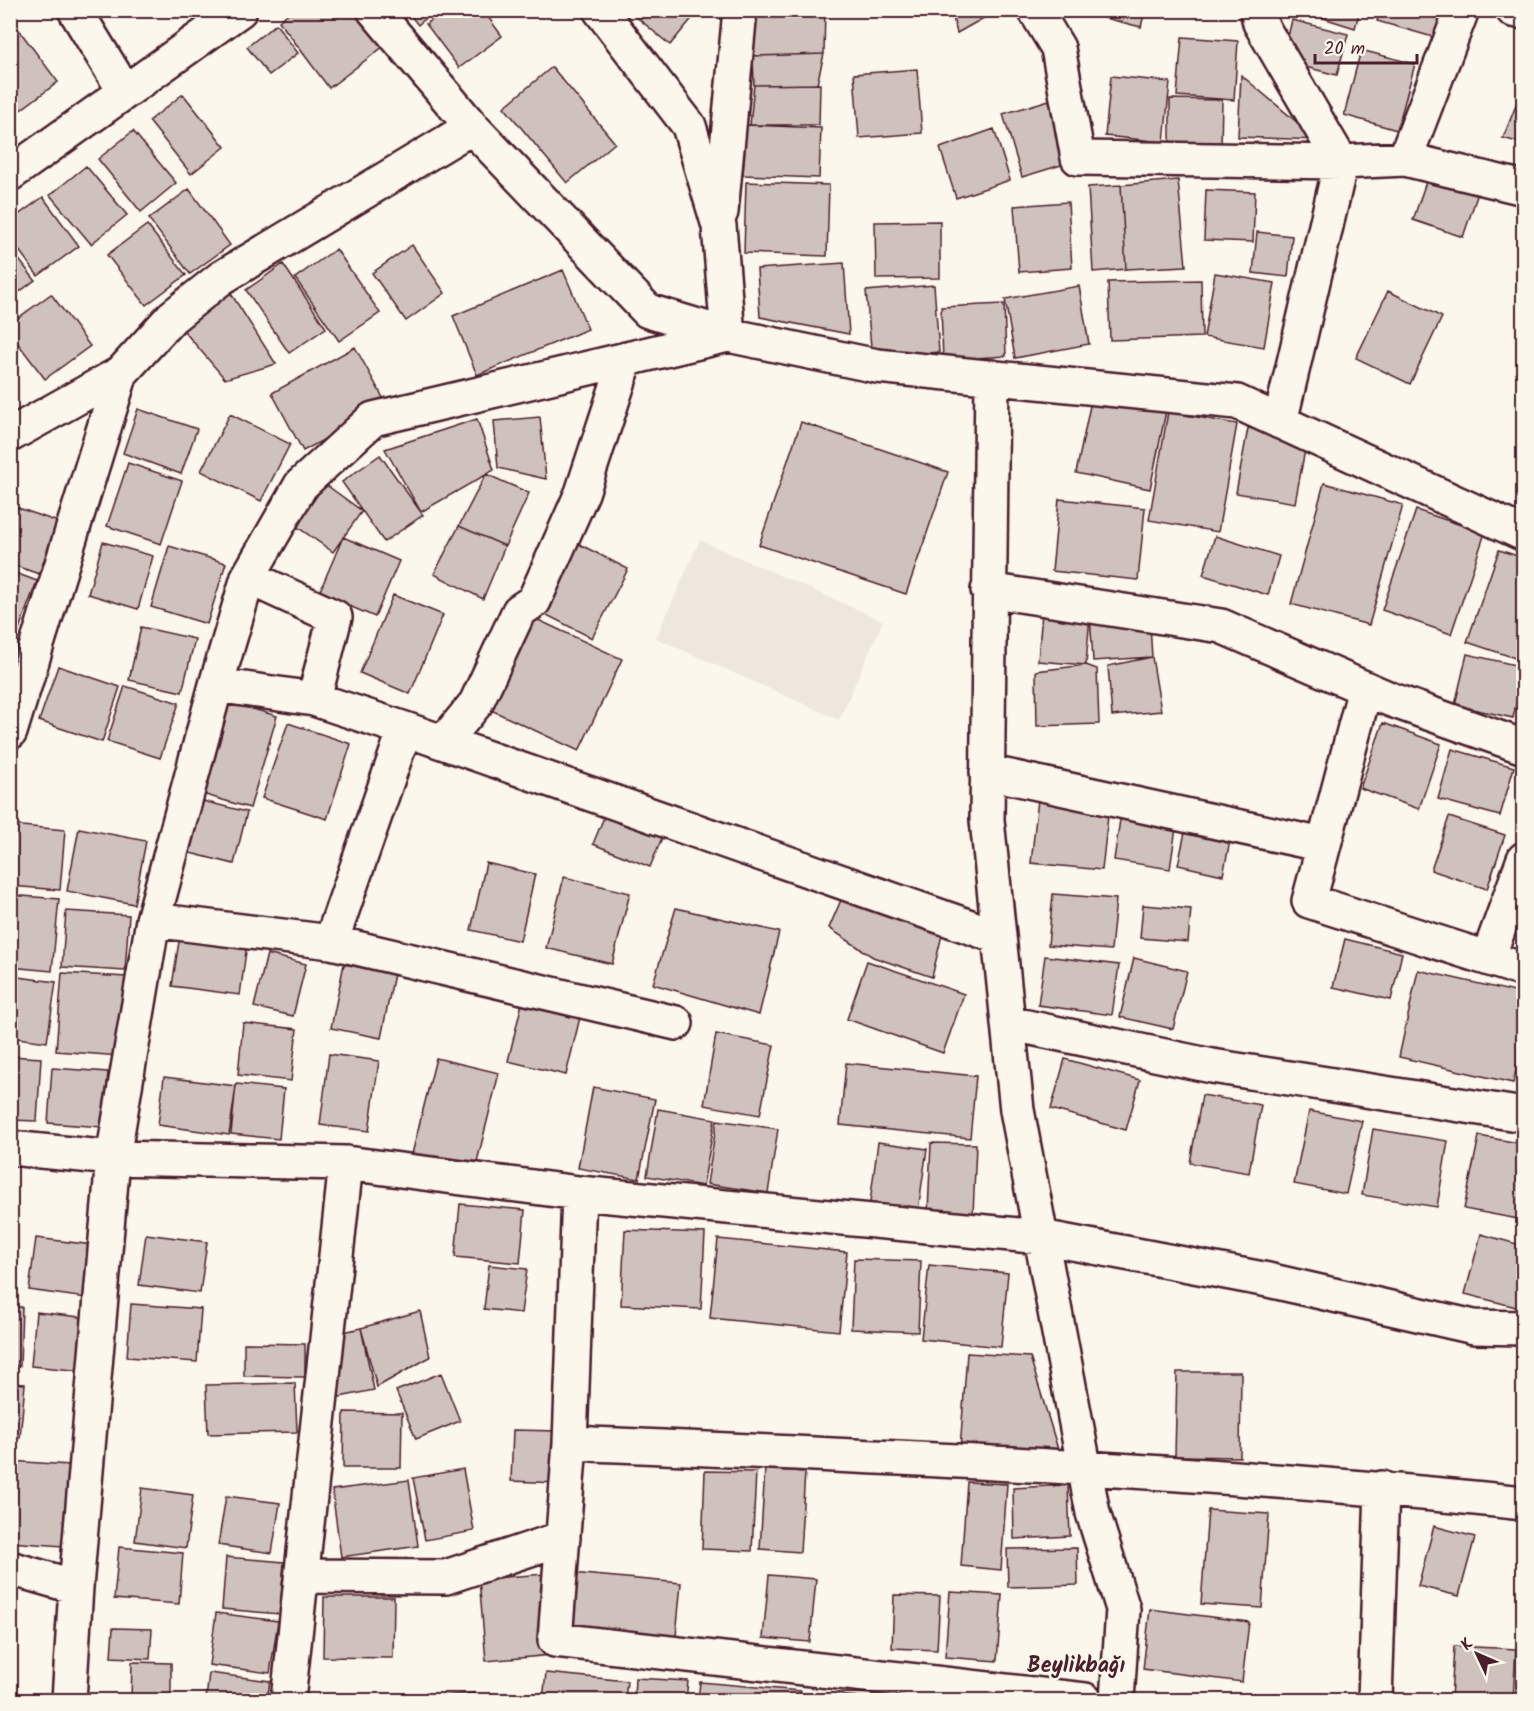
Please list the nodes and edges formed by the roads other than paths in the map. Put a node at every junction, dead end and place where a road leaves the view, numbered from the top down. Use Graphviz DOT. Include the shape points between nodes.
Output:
graph roads {
  1 [pos="75,10"];
  2 [pos="240,10"];
  3 [pos="374,10"];
  4 [pos="600,10"];
  5 [pos="740,10"];
  6 [pos="1035,10"];
  7 [pos="1257,10"];
  8 [pos="1462,10"];
  9 [pos="1513,10"];
  10 [pos="1524,12"];
  11 [pos="125,92"];
  12 [pos="472,127"];
  13 [pos="1405,159"];
  14 [pos="1341,162"];
  15 [pos="10,174"];
  16 [pos="1524,188"];
  17 [pos="719,226"];
  18 [pos="728,335"];
  19 [pos="626,359"];
  20 [pos="122,373"];
  21 [pos="992,378"];
  22 [pos="1280,422"];
  23 [pos="10,435"];
  24 [pos="1524,534"];
  25 [pos="248,577"];
  26 [pos="988,590"];
  27 [pos="216,685"];
  28 [pos="1365,689"];
  29 [pos="314,699"];
  30 [pos="405,729"];
  31 [pos="10,732"];
  32 [pos="444,742"];
  33 [pos="1524,747"];
  34 [pos="987,772"];
  35 [pos="1323,845"];
  36 [pos="1524,858"];
  37 [pos="153,920"];
  38 [pos="999,937"];
  39 [pos="331,942"];
  40 [pos="1488,958"];
  41 [pos="1524,970"];
  42 [pos="676,1023"];
  43 [pos="1008,1023"];
  44 [pos="1524,1115"];
  45 [pos="10,1148"];
  46 [pos="113,1158"];
  47 [pos="346,1163"];
  48 [pos="579,1193"];
  49 [pos="1041,1237"];
  50 [pos="1524,1328"];
  51 [pos="570,1443"];
  52 [pos="1085,1469"];
  53 [pos="1382,1488"];
  54 [pos="1524,1503"];
  55 [pos="563,1538"];
  56 [pos="10,1568"];
  57 [pos="302,1576"];
  58 [pos="76,1587"];
  59 [pos="69,1701"];
  60 [pos="288,1701"];
  61 [pos="1085,1701"];
  62 [pos="1118,1701"];
  63 [pos="1375,1701"];
  1 -- 11 [label="street"];
  2 -- 11 [label="street"];
  3 -- 12 [label="street"];
  4 -- 17 [label="street" via="688,126"];
  5 -- 17 [label="street"];
  6 -- 14 [label="street" via="1058,48 1078,158"];
  7 -- 14 [label="street" via="1260,23"];
  8 -- 13 [label="street"];
  9 -- 10 [label="street"];
  11 -- 15 [label="street"];
  12 -- 18 [label="street" via="648,311"];
  12 -- 20 [label="street" via="221,278 172,317"];
  13 -- 14 [label="street"];
  13 -- 16 [label="street"];
  14 -- 22 [label="street"];
  17 -- 18 [label="street"];
  18 -- 19 [label="street"];
  18 -- 21 [label="street" via="877,366"];
  19 -- 25 [label="street" via="374,419 302,485"];
  19 -- 32 [label="street" via="582,493 534,601 519,611 476,703"];
  20 -- 23 [label="street"];
  20 -- 31 [label="street"];
  21 -- 22 [label="street" via="1237,402"];
  21 -- 26 [label="street"];
  22 -- 24 [label="street"];
  25 -- 27 [label="street"];
  25 -- 29 [label="street" via="335,617"];
  26 -- 28 [label="street" via="1221,626"];
  26 -- 34 [label="street"];
  27 -- 29 [label="street"];
  27 -- 37 [label="street"];
  28 -- 33 [label="street"];
  28 -- 35 [label="street"];
  29 -- 30 [label="street"];
  30 -- 32 [label="street"];
  30 -- 39 [label="street"];
  32 -- 38 [label="street"];
  34 -- 35 [label="street"];
  34 -- 38 [label="street" via="987,820"];
  35 -- 40 [label="street" via="1309,901"];
  36 -- 40 [label="street"];
  37 -- 39 [label="street"];
  37 -- 46 [label="street"];
  38 -- 43 [label="street"];
  39 -- 42 [label="street"];
  40 -- 41 [label="street"];
  43 -- 44 [label="street" via="1212,1066"];
  43 -- 49 [label="street" via="1017,1110"];
  45 -- 46 [label="street"];
  46 -- 47 [label="street"];
  46 -- 58 [label="street"];
  47 -- 48 [label="street"];
  47 -- 57 [label="street"];
  48 -- 49 [label="street"];
  48 -- 51 [label="street"];
  49 -- 50 [label="street" via="1268,1280 1474,1327"];
  49 -- 52 [label="street"];
  51 -- 52 [label="street"];
  51 -- 55 [label="street"];
  52 -- 53 [label="street"];
  52 -- 62 [label="street" via="1093,1513 1123,1609"];
  53 -- 54 [label="street"];
  53 -- 63 [label="street"];
  55 -- 57 [label="street" via="446,1577"];
  55 -- 61 [label="street" via="555,1640"];
  56 -- 58 [label="street"];
  57 -- 60 [label="street"];
  58 -- 59 [label="street"];
}
